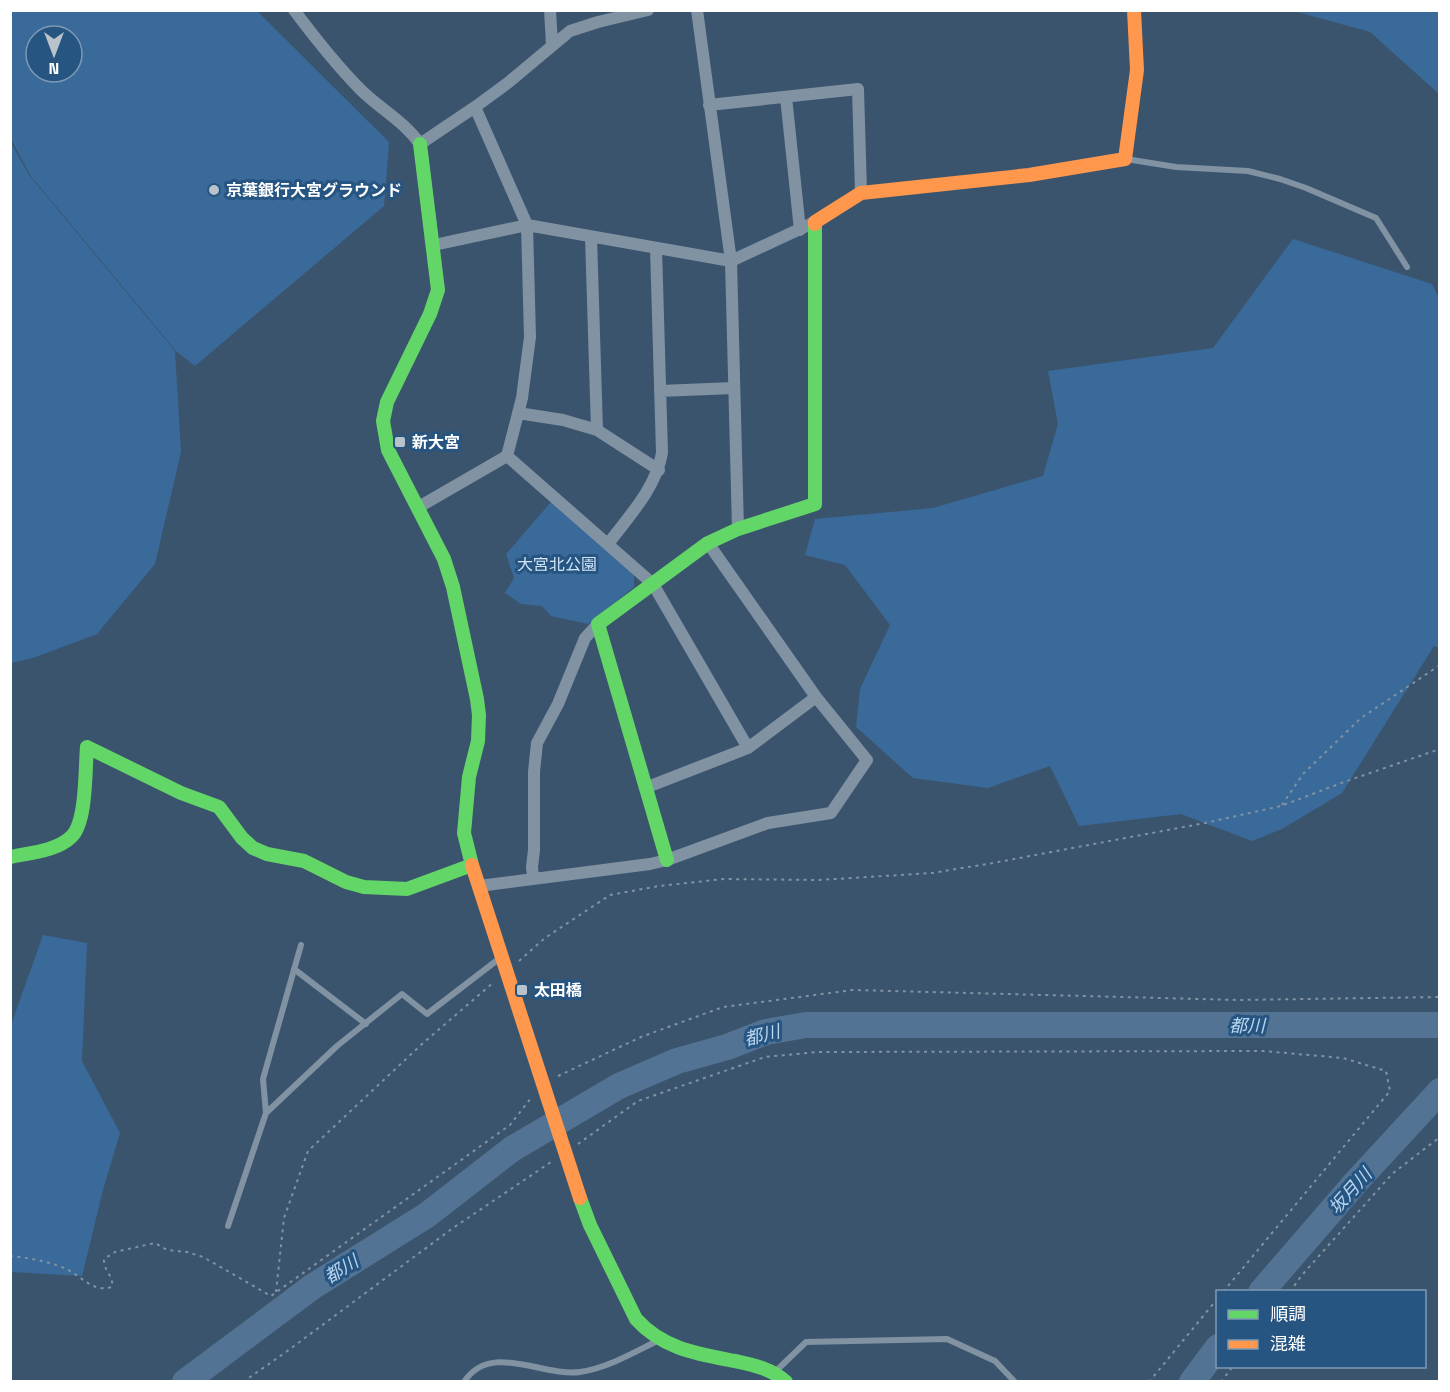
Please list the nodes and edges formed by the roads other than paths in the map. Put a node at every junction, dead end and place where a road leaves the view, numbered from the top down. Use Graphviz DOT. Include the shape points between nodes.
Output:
graph roads {
  1 [pos="294,10"];
  2 [pos="550,10"];
  3 [pos="648,10"];
  4 [pos="696,10"];
  5 [pos="1134,10"];
  6 [pos="552,45"];
  7 [pos="786,97"];
  8 [pos="710,105"];
  9 [pos="475,107"];
  10 [pos="420,144"];
  11 [pos="1125,159"];
  12 [pos="861,193"];
  13 [pos="815,222"];
  14 [pos="526,225"];
  15 [pos="800,230"];
  16 [pos="591,237"];
  17 [pos="434,245"];
  18 [pos="656,249"];
  19 [pos="731,261"];
  20 [pos="1407,267"];
  21 [pos="734,388"];
  22 [pos="660,391"];
  23 [pos="518,413"];
  24 [pos="597,430"];
  25 [pos="507,456"];
  26 [pos="659,470"];
  27 [pos="417,508"];
  28 [pos="738,529"];
  29 [pos="708,543"];
  30 [pos="608,544"];
  31 [pos="653,584"];
  32 [pos="598,624"];
  33 [pos="816,697"];
  34 [pos="748,748"];
  35 [pos="645,788"];
  36 [pos="10,857"];
  37 [pos="667,861"];
  38 [pos="472,866"];
  39 [pos="533,878"];
  40 [pos="479,886"];
  41 [pos="301,945"];
  42 [pos="501,958"];
  43 [pos="294,969"];
  44 [pos="366,1024"];
  45 [pos="266,1113"];
  46 [pos="228,1226"];
  47 [pos="658,1341"];
  48 [pos="775,1372"];
  49 [pos="464,1382"];
  50 [pos="786,1382"];
  51 [pos="1015,1382"];
  1 -- 10 [label="street" via="341,69 410,130"];
  2 -- 6 [label="street"];
  3 -- 6 [label="street" via="570,32"];
  4 -- 8 [label="street"];
  5 -- 11 [label="street" via="1137,70"];
  6 -- 9 [label="street"];
  7 -- 8 [label="street"];
  7 -- 12 [label="street" via="858,89"];
  7 -- 15 [label="street"];
  8 -- 19 [label="street"];
  9 -- 10 [label="street"];
  9 -- 14 [label="street"];
  10 -- 17 [label="street"];
  11 -- 12 [label="street" via="1029,175"];
  11 -- 20 [label="lane" via="1176,167 1248,171 1306,188 1376,218"];
  12 -- 13 [label="street"];
  13 -- 15 [label="street"];
  13 -- 28 [label="street" via="815,504"];
  14 -- 16 [label="street"];
  14 -- 17 [label="street"];
  14 -- 23 [label="street" via="530,337"];
  15 -- 19 [label="street"];
  16 -- 18 [label="street"];
  16 -- 24 [label="street"];
  17 -- 27 [label="street" via="438,290 387,402 383,421 388,450"];
  18 -- 19 [label="street"];
  18 -- 22 [label="street"];
  19 -- 21 [label="street"];
  21 -- 22 [label="street"];
  21 -- 28 [label="street"];
  22 -- 26 [label="street"];
  23 -- 24 [label="street"];
  23 -- 25 [label="street"];
  24 -- 26 [label="street"];
  25 -- 27 [label="street"];
  25 -- 30 [label="street"];
  26 -- 30 [label="street"];
  27 -- 38 [label="street" via="444,559 453,587 477,699 478,741 469,777 464,833"];
  28 -- 29 [label="street"];
  29 -- 31 [label="street"];
  29 -- 33 [label="street"];
  30 -- 31 [label="street"];
  31 -- 32 [label="street"];
  31 -- 34 [label="street"];
  32 -- 35 [label="street"];
  32 -- 39 [label="street" via="585,638 537,743"];
  33 -- 34 [label="street"];
  33 -- 37 [label="street" via="867,760 831,813 768,823"];
  34 -- 35 [label="street"];
  35 -- 37 [label="street"];
  36 -- 38 [label="street" via="37,851 75,834 87,747 219,807 253,848 304,861 346,882 407,889"];
  37 -- 39 [label="street"];
  38 -- 40 [label="street"];
  39 -- 40 [label="street"];
  40 -- 42 [label="street"];
  41 -- 43 [label="lane"];
  42 -- 44 [label="lane" via="427,1014 402,994"];
  42 -- 47 [label="street" via="590,1225 636,1319"];
  43 -- 44 [label="lane"];
  43 -- 45 [label="lane" via="263,1079"];
  44 -- 45 [label="lane"];
  45 -- 46 [label="lane"];
  47 -- 48 [label="street"];
  47 -- 49 [label="lane" via="579,1372 496,1362 470,1371"];
  48 -- 50 [label="street"];
  48 -- 51 [label="lane" via="806,1342 947,1339 995,1361"];
}
